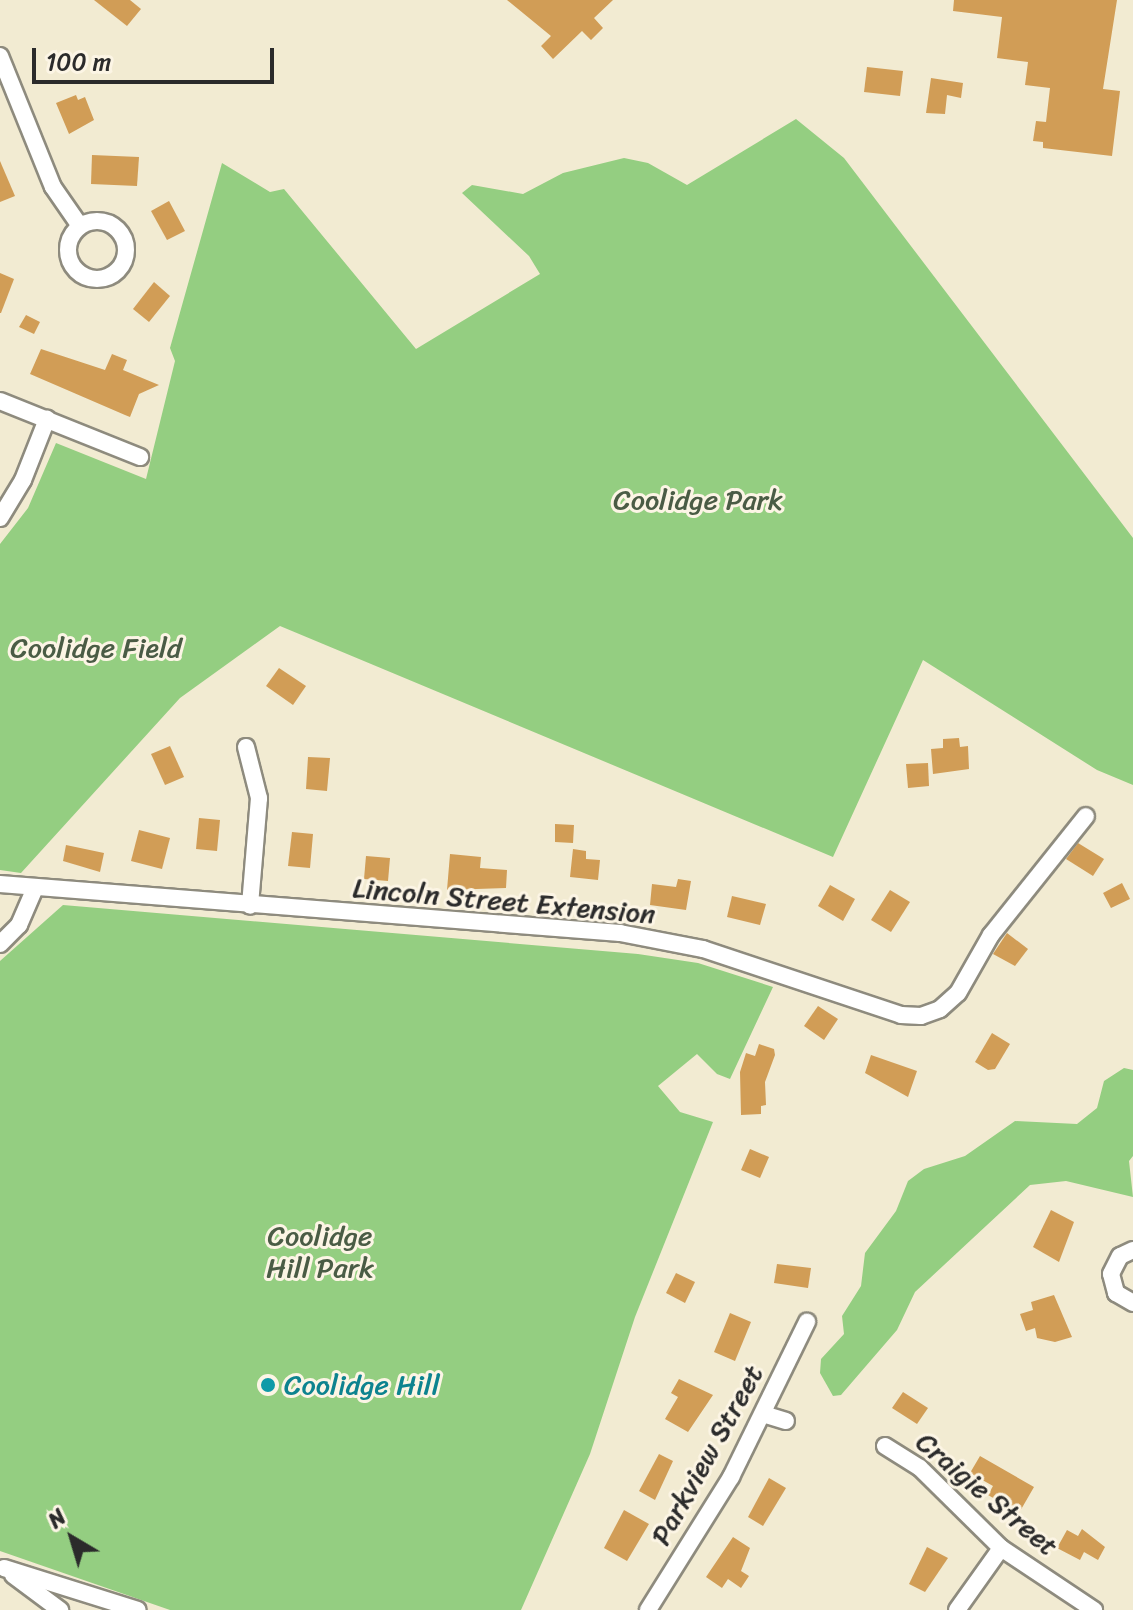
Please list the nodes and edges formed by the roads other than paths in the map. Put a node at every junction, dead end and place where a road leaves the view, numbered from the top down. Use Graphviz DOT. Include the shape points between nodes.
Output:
graph roads {
  1 [pos="0,56"];
  2 [pos="80,226"];
  3 [pos="0,401"];
  4 [pos="47,419"];
  5 [pos="140,457"];
  6 [pos="0,518"];
  7 [pos="246,747"];
  8 [pos="1086,816"];
  9 [pos="0,884"];
  10 [pos="35,888"];
  11 [pos="250,906"];
  12 [pos="0,944"];
  13 [pos="1133,1250"];
  14 [pos="1133,1303"];
  15 [pos="807,1322"];
  16 [pos="763,1414"];
  17 [pos="786,1421"];
  18 [pos="885,1446"];
  19 [pos="1001,1548"];
  20 [pos="2,1566"];
  21 [pos="60,1610"];
  22 [pos="138,1610"];
  23 [pos="648,1610"];
  24 [pos="957,1610"];
  25 [pos="1094,1610"];
  1 -- 2 [label="street" via="53,187"];
  3 -- 4 [label="street"];
  4 -- 5 [label="street"];
  4 -- 6 [label="street" via="23,480"];
  7 -- 11 [label="street" via="259,798"];
  8 -- 11 [label="street, Lincoln Street Extension" via="1000,922 958,993 940,1009 921,1016 901,1015 724,955 640,936"];
  9 -- 10 [label="street, Lincoln Street Extension"];
  10 -- 11 [label="street, Lincoln Street Extension"];
  10 -- 12 [label="street" via="19,925"];
  13 -- 14 [label="street" via="1120,1256 1111,1274 1116,1293"];
  15 -- 16 [label="street, Parkview Street"];
  16 -- 17 [label="street"];
  16 -- 23 [label="street, Parkview Street" via="716,1504"];
  18 -- 19 [label="street, Craigie Street" via="920,1468"];
  19 -- 24 [label="street"];
  19 -- 25 [label="street, Craigie Street"];
  20 -- 21 [label="street"];
  20 -- 22 [label="street"];
}
